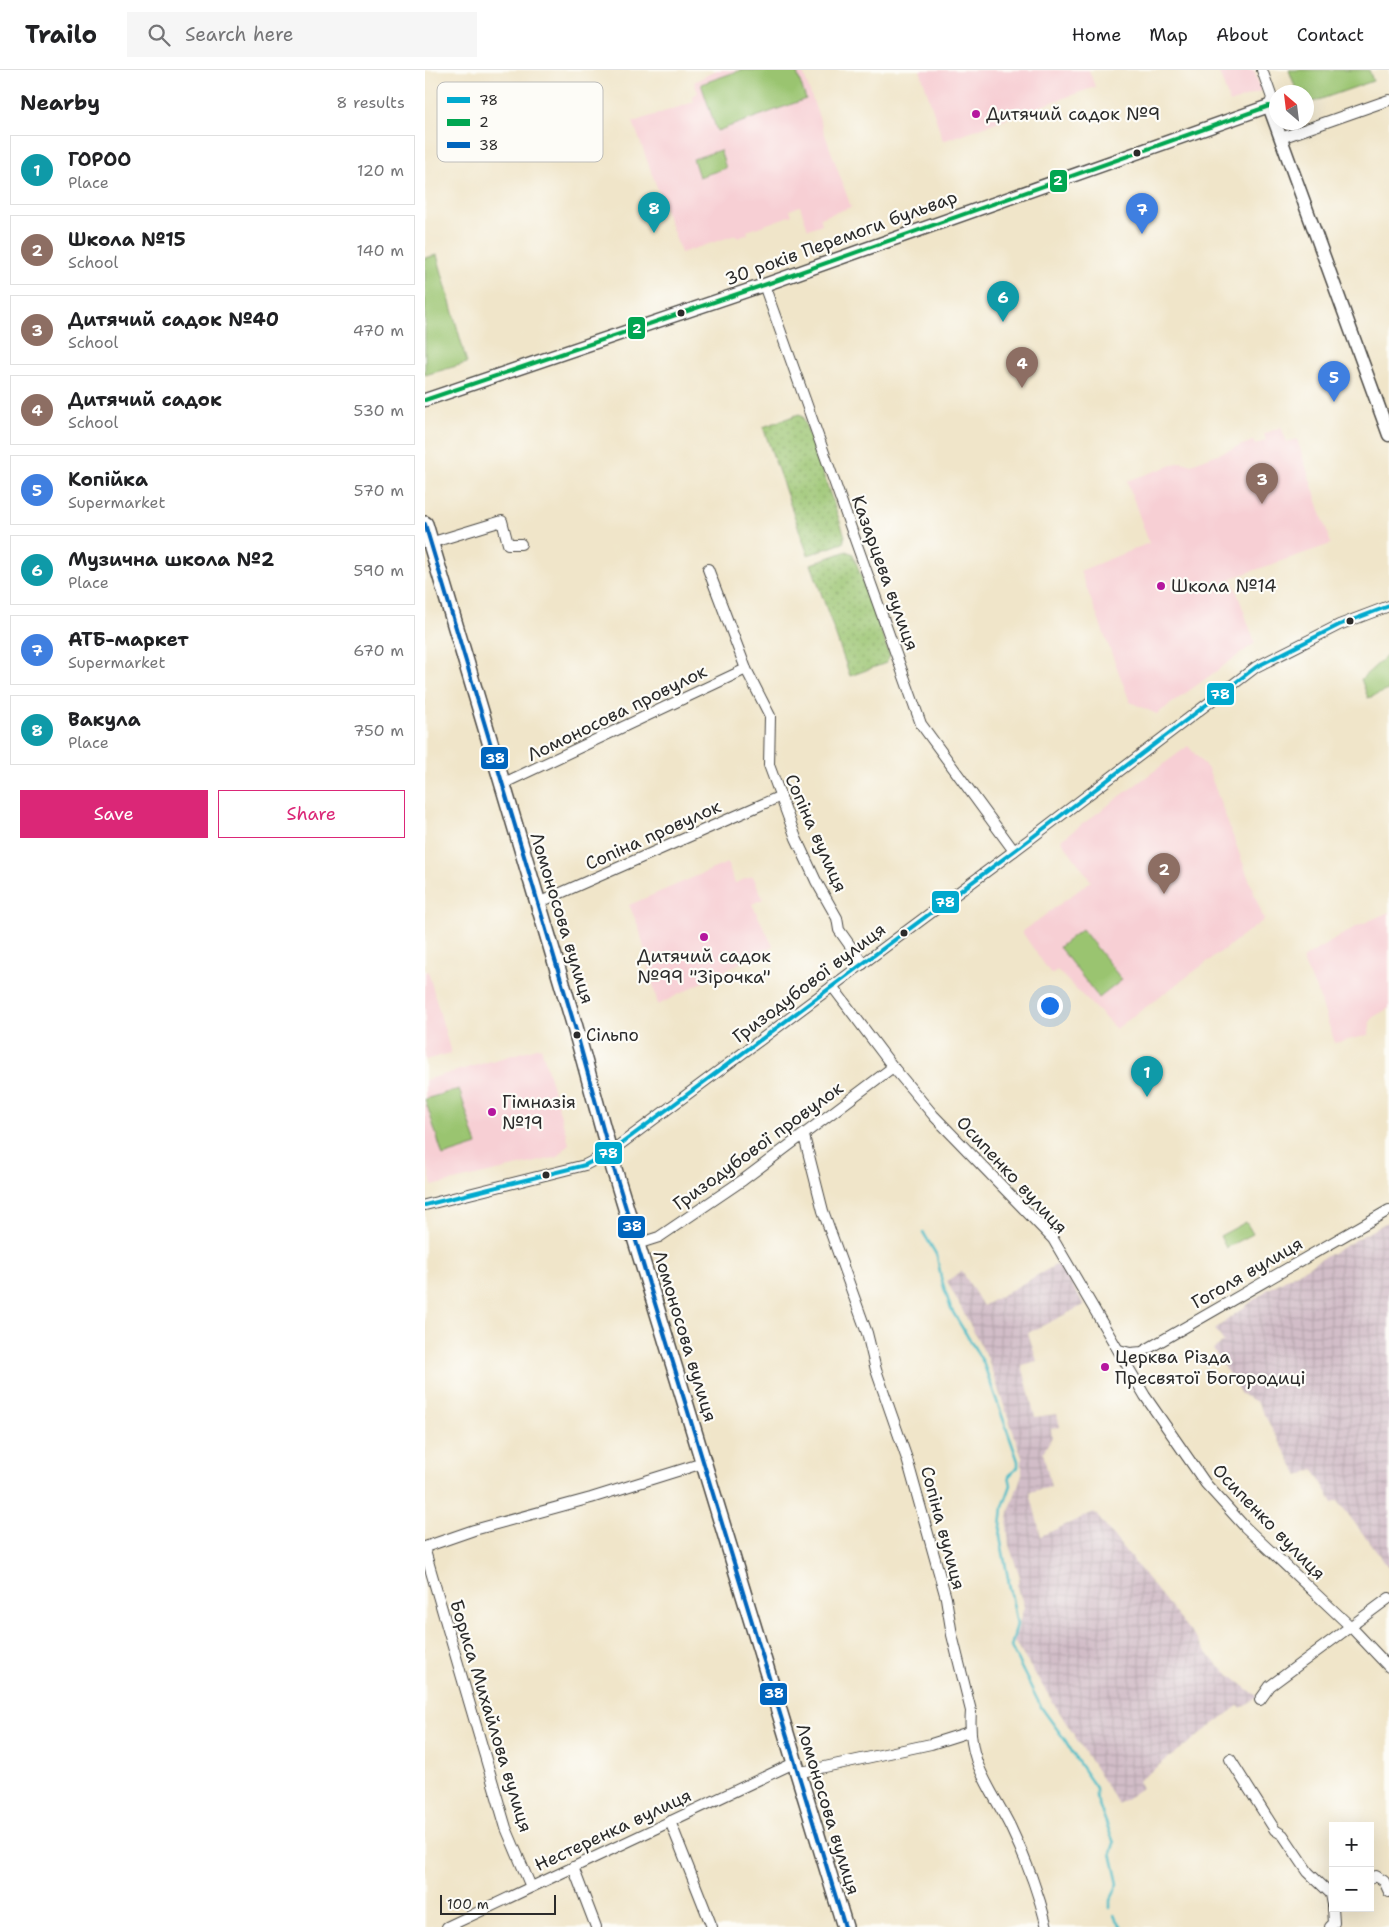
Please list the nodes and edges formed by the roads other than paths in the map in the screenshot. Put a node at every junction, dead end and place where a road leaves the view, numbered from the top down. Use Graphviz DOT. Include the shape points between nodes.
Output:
graph roads {
  1 [pos="1262,70"];
  2 [pos="1269,90"];
  3 [pos="1389,100"];
  4 [pos="1269,106"];
  5 [pos="1278,130"];
  6 [pos="1281,138"];
  7 [pos="764,285"];
  8 [pos="425,400"];
  9 [pos="1388,427"];
  10 [pos="425,524"];
  11 [pos="430,543"];
  12 [pos="521,544"];
  13 [pos="708,569"];
  14 [pos="1389,606"];
  15 [pos="746,669"];
  16 [pos="502,784"];
  17 [pos="781,796"];
  18 [pos="1014,851"];
  19 [pos="537,904"];
  20 [pos="863,964"];
  21 [pos="832,986"];
  22 [pos="893,1067"];
  23 [pos="803,1136"];
  24 [pos="610,1152"];
  25 [pos="425,1205"];
  26 [pos="1389,1210"];
  27 [pos="637,1244"];
  28 [pos="1119,1350"];
  29 [pos="703,1463"];
  30 [pos="425,1547"];
  31 [pos="425,1551"];
  32 [pos="1389,1598"];
  33 [pos="1351,1627"];
  34 [pos="1389,1666"];
  35 [pos="1259,1700"];
  36 [pos="969,1732"];
  37 [pos="1229,1759"];
  38 [pos="795,1768"];
  39 [pos="670,1821"];
  40 [pos="573,1867"];
  41 [pos="1374,1877"];
  42 [pos="531,1887"];
  43 [pos="1329,1891"];
  44 [pos="1389,1892"];
  45 [pos="1333,1912"];
  46 [pos="447,1927"];
  47 [pos="596,1927"];
  48 [pos="712,1927"];
  49 [pos="845,1927"];
  50 [pos="1047,1927"];
  51 [pos="1330,1927"];
  1 -- 2 [label="street"];
  3 -- 6 [label="street"];
  4 -- 7 [label="main road, 30 років Перемоги бульвар"];
  5 -- 6 [label="main road"];
  6 -- 9 [label="main road"];
  7 -- 8 [label="main road, 30 років Перемоги бульвар"];
  7 -- 18 [label="street, Казарцева вулиця" via="921,724"];
  10 -- 11 [label="highway, Ломоносова вулиця"];
  11 -- 12 [label="street" via="502,521 508,544"];
  11 -- 16 [label="highway, Ломоносова вулиця"];
  13 -- 15 [label="street, Сопіна вулиця"];
  14 -- 18 [label="street, Гризодубової вулиця" via="1339,624 1256,667"];
  15 -- 16 [label="street, Ломоносова провулок"];
  15 -- 17 [label="street, Сопіна вулиця" via="770,716 769,765"];
  16 -- 19 [label="highway, Ломоносова вулиця"];
  17 -- 19 [label="street, Сопіна провулок"];
  17 -- 20 [label="street, Сопіна вулиця" via="816,881 837,918 839,930"];
  18 -- 20 [label="street, Гризодубової вулиця"];
  19 -- 24 [label="highway, Ломоносова вулиця"];
  20 -- 21 [label="street, Гризодубової вулиця"];
  21 -- 22 [label="street, Осипенко вулиця"];
  21 -- 24 [label="street, Гризодубової вулиця"];
  22 -- 23 [label="street, Гризодубової провулок"];
  22 -- 28 [label="street, Осипенко вулиця" via="977,1162 1053,1239"];
  23 -- 27 [label="street, Гризодубової провулок" via="659,1237"];
  23 -- 36 [label="street, Сопіна вулиця" via="823,1212 867,1333 931,1541 971,1711"];
  24 -- 25 [label="street, Гризодубової вулиця" via="585,1165"];
  24 -- 27 [label="highway, Ломоносова вулиця"];
  26 -- 28 [label="street, Гоголя вулиця" via="1142,1352"];
  27 -- 29 [label="highway, Ломоносова вулиця"];
  28 -- 33 [label="street, Осипенко вулиця" via="1174,1441 1206,1484 1245,1526"];
  29 -- 30 [label="street"];
  29 -- 38 [label="highway, Ломоносова вулиця"];
  31 -- 42 [label="street, Бориса Михайлова вулиця" via="505,1828"];
  32 -- 33 [label="street"];
  33 -- 34 [label="street, Осипенко вулиця"];
  33 -- 35 [label="street" via="1270,1686"];
  36 -- 38 [label="street, Нестеренка вулиця" via="931,1744"];
  36 -- 50 [label="street, Сопіна вулиця" via="974,1759 1009,1824 1035,1884"];
  37 -- 43 [label="street" via="1275,1830 1283,1835 1308,1872"];
  38 -- 39 [label="street, Нестеренка вулиця"];
  38 -- 49 [label="highway, Ломоносова вулиця"];
  39 -- 40 [label="street, Нестеренка вулиця"];
  39 -- 48 [label="street"];
  40 -- 42 [label="street, Нестеренка вулиця"];
  40 -- 47 [label="street"];
  41 -- 44 [label="street" via="1384,1881"];
  42 -- 46 [label="street, Нестеренка вулиця"];
  45 -- 51 [label="street" via="1334,1923"];
}
